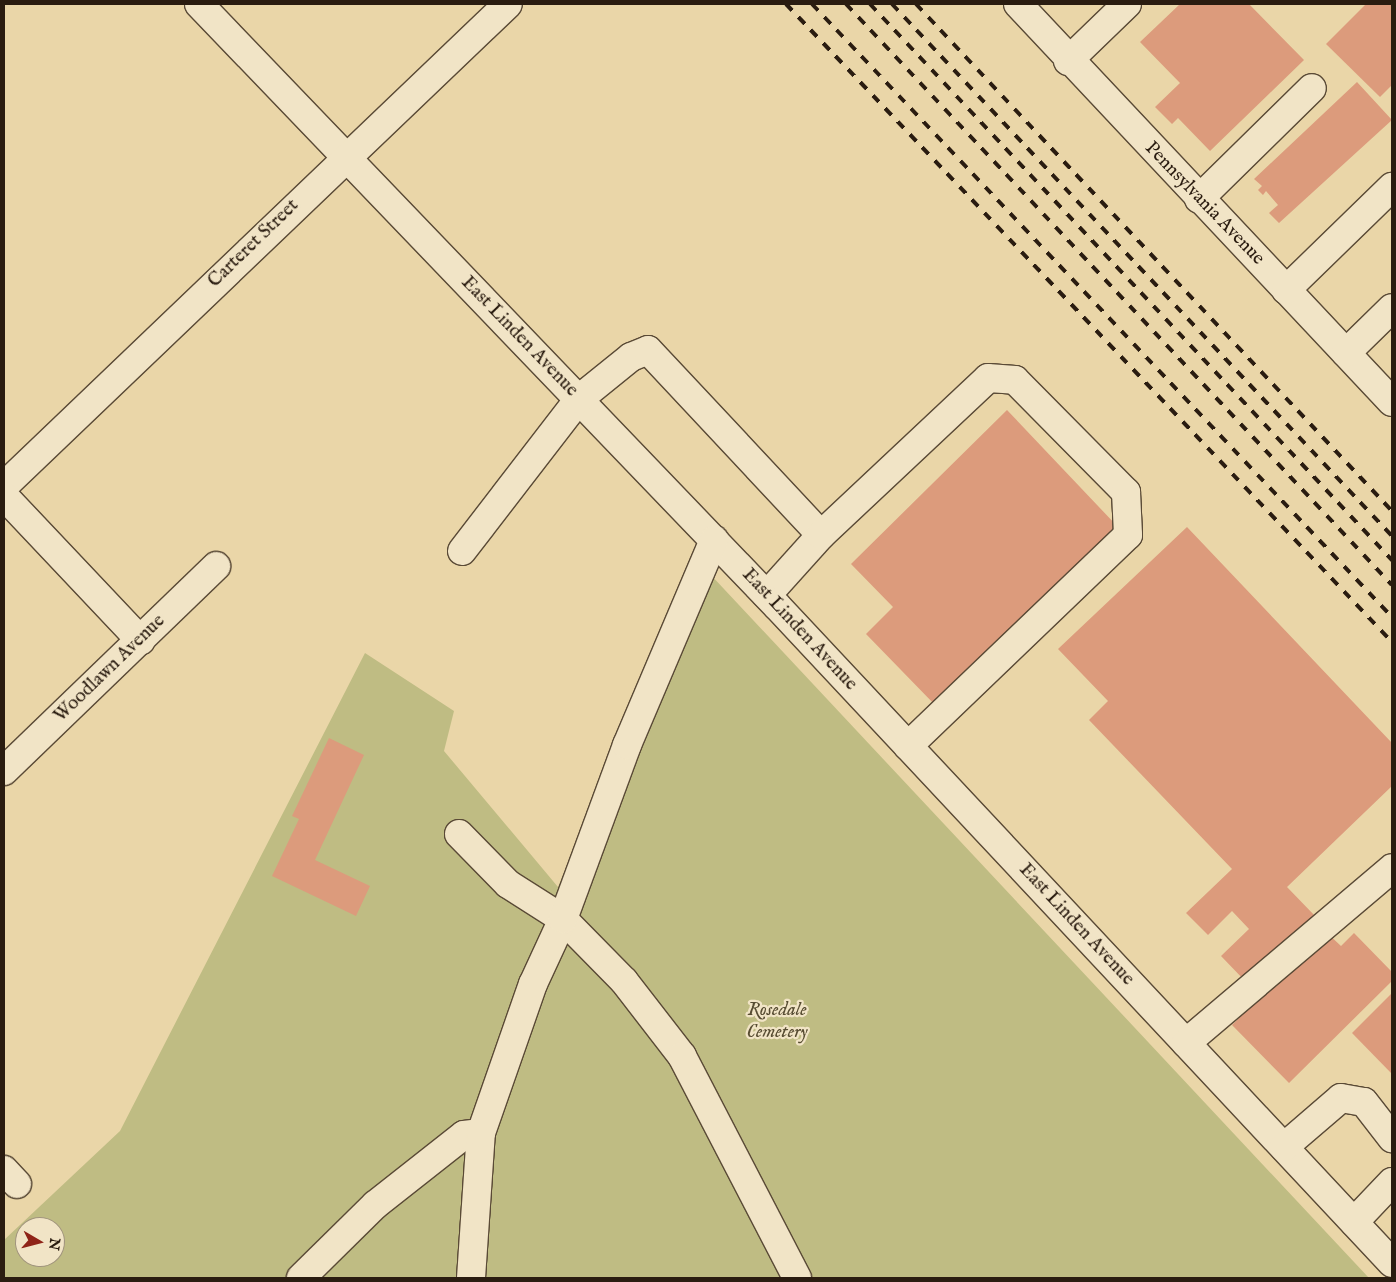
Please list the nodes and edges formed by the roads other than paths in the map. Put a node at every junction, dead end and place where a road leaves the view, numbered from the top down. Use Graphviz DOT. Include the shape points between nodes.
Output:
graph roads {
  1 [pos="199,4"];
  2 [pos="508,4"];
  3 [pos="1018,4"];
  4 [pos="1127,4"];
  5 [pos="1068,61"];
  6 [pos="1312,88"];
  7 [pos="345,156"];
  8 [pos="1392,187"];
  9 [pos="1199,199"];
  10 [pos="1286,290"];
  11 [pos="1392,308"];
  12 [pos="1346,353"];
  13 [pos="579,399"];
  14 [pos="1392,402"];
  15 [pos="4,486"];
  16 [pos="4,496"];
  17 [pos="821,535"];
  18 [pos="714,540"];
  19 [pos="462,551"];
  20 [pos="216,566"];
  21 [pos="767,595"];
  22 [pos="141,641"];
  23 [pos="908,746"];
  24 [pos="4,771"];
  25 [pos="459,834"];
  26 [pos="1392,868"];
  27 [pos="563,920"];
  28 [pos="1186,1043"];
  29 [pos="481,1133"];
  30 [pos="1392,1138"];
  31 [pos="1284,1147"];
  32 [pos="1392,1182"];
  33 [pos="1354,1222"];
  34 [pos="1392,1263"];
  35 [pos="301,1278"];
  36 [pos="471,1278"];
  37 [pos="797,1278"];
  1 -- 7 [label="street, East Linden Avenue"];
  2 -- 7 [label="street, Carteret Street"];
  3 -- 5 [label="street, Pennsylvania Avenue"];
  4 -- 5 [label="street"];
  5 -- 9 [label="street, Pennsylvania Avenue"];
  6 -- 9 [label="street"];
  7 -- 13 [label="street, East Linden Avenue"];
  7 -- 15 [label="street, Carteret Street"];
  8 -- 10 [label="street"];
  9 -- 10 [label="street, Pennsylvania Avenue"];
  10 -- 12 [label="street, Pennsylvania Avenue"];
  11 -- 12 [label="street"];
  12 -- 14 [label="street, Pennsylvania Avenue"];
  13 -- 17 [label="street" via="631,356 648,350"];
  13 -- 18 [label="street, East Linden Avenue"];
  13 -- 19 [label="street"];
  16 -- 22 [label="street"];
  17 -- 21 [label="street"];
  17 -- 23 [label="street" via="988,378 1015,380 1126,492 1128,534"];
  18 -- 21 [label="street, East Linden Avenue"];
  18 -- 27 [label="street" via="627,745"];
  20 -- 22 [label="street, Woodlawn Avenue"];
  21 -- 23 [label="street, East Linden Avenue"];
  22 -- 24 [label="street, Woodlawn Avenue"];
  23 -- 28 [label="street, East Linden Avenue"];
  25 -- 27 [label="street" via="508,884"];
  26 -- 28 [label="street"];
  27 -- 29 [label="street" via="533,984"];
  27 -- 37 [label="street" via="624,980 682,1056"];
  28 -- 31 [label="street, East Linden Avenue"];
  29 -- 35 [label="street" via="464,1135 375,1205"];
  29 -- 36 [label="street"];
  30 -- 31 [label="street" via="1364,1102 1341,1098"];
  31 -- 33 [label="street, East Linden Avenue"];
  32 -- 33 [label="street"];
  33 -- 34 [label="street, East Linden Avenue"];
}
